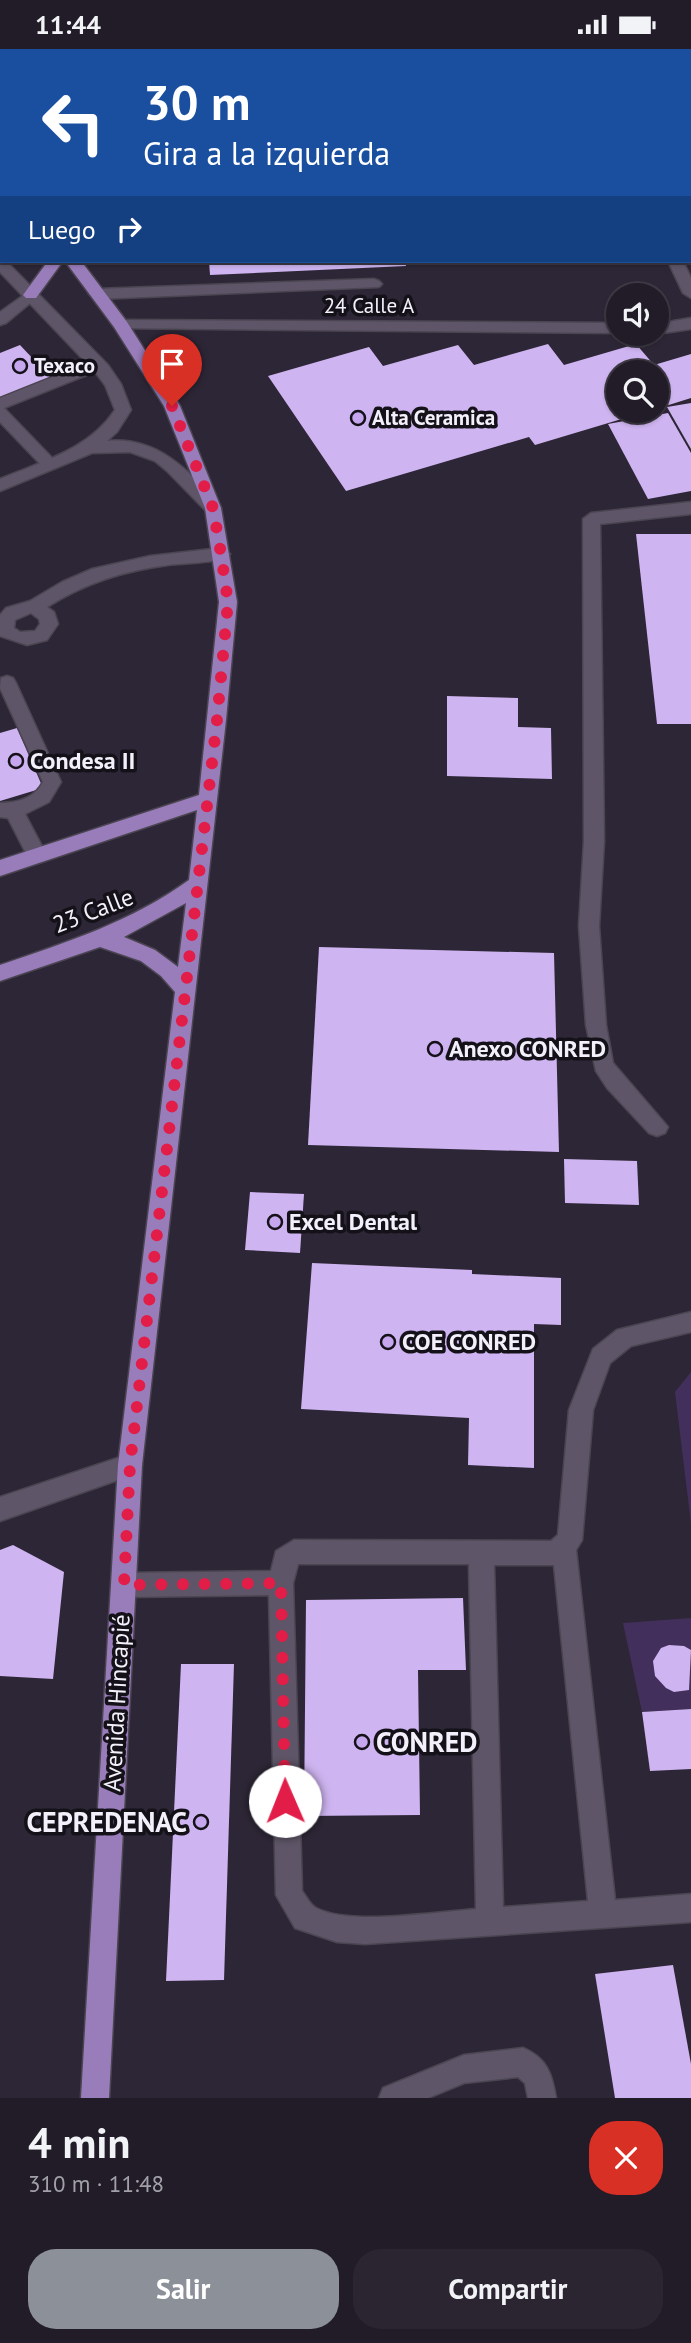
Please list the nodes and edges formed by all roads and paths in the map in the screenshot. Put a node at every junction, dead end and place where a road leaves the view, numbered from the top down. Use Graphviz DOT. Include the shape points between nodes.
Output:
graph roads {
  1 [pos="54,263"];
  2 [pos="74,263"];
  3 [pos="676,263"];
  4 [pos="0,264"];
  5 [pos="374,284"];
  6 [pos="691,293"];
  7 [pos="97,294"];
  8 [pos="31,295"];
  9 [pos="0,320"];
  10 [pos="691,323"];
  11 [pos="121,325"];
  12 [pos="606,328"];
  13 [pos="669,328"];
  14 [pos="98,364"];
  15 [pos="0,404"];
  16 [pos="0,412"];
  17 [pos="87,449"];
  18 [pos="50,464"];
  19 [pos="0,485"];
  20 [pos="213,508"];
  21 [pos="691,508"];
  22 [pos="221,554"];
  23 [pos="33,607"];
  24 [pos="7,683"];
  25 [pos="205,800"];
  26 [pos="7,810"];
  27 [pos="37,856"];
  28 [pos="0,868"];
  29 [pos="197,884"];
  30 [pos="100,939"];
  31 [pos="0,972"];
  32 [pos="185,990"];
  33 [pos="657,1127"];
  34 [pos="691,1322"];
  35 [pos="130,1465"];
  36 [pos="0,1509"];
  37 [pos="564,1548"];
  38 [pos="481,1552"];
  39 [pos="281,1583"];
  40 [pos="124,1585"];
  41 [pos="691,1908"];
  42 [pos="603,1914"];
  43 [pos="490,1922"];
  44 [pos="95,2098"];
  45 [pos="393,2098"];
  46 [pos="542,2098"];
  1 -- 8 [label="main road"];
  2 -- 7 [label="main road, Avenida Hincapié"];
  3 -- 6 [label="street"];
  4 -- 8 [label="street"];
  5 -- 7 [label="street"];
  7 -- 11 [label="main road, Avenida Hincapié"];
  8 -- 9 [label="street"];
  8 -- 14 [label="street"];
  10 -- 13 [label="street"];
  11 -- 12 [label="street, 24 Calle A"];
  11 -- 20 [label="main road, Avenida Hincapié" via="172,406"];
  14 -- 15 [label="street"];
  14 -- 17 [label="street" via="113,384 123,410"];
  16 -- 18 [label="street"];
  17 -- 18 [label="street"];
  17 -- 20 [label="street" via="105,445 148,450 169,461"];
  18 -- 19 [label="street"];
  20 -- 22 [label="main road, Avenida Hincapié"];
  21 -- 33 [label="street" via="592,519 594,841 589,926 596,1025 603,1065"];
  22 -- 23 [label="street" via="104,572"];
  22 -- 25 [label="main road, Avenida Hincapié" via="228,602"];
  24 -- 26 [label="street" via="52,782 49,792 37,801"];
  25 -- 27 [label="main road"];
  25 -- 29 [label="main road, Avenida Hincapié"];
  26 -- 27 [label="street"];
  27 -- 28 [label="main road"];
  29 -- 30 [label="main road, 23 Calle" via="153,916"];
  29 -- 32 [label="main road, Avenida Hincapié"];
  30 -- 31 [label="main road, 23 Calle"];
  30 -- 32 [label="main road" via="148,954 176,976"];
  32 -- 35 [label="main road, Avenida Hincapié"];
  34 -- 37 [label="street" via="625,1337 601,1356 581,1410 569,1540"];
  35 -- 36 [label="street"];
  35 -- 40 [label="main road, Avenida Hincapié"];
  37 -- 38 [label="street" via="556,1553"];
  37 -- 42 [label="street"];
  38 -- 39 [label="street" via="293,1552 285,1559"];
  38 -- 43 [label="street"];
  39 -- 40 [label="street"];
  39 -- 43 [label="street" via="289,1895 305,1918 337,1928"];
  40 -- 44 [label="main road, Avenida Hincapié"];
  41 -- 42 [label="street"];
  42 -- 43 [label="street"];
  45 -- 46 [label="street" via="464,2069 523,2062 538,2076"];
}
